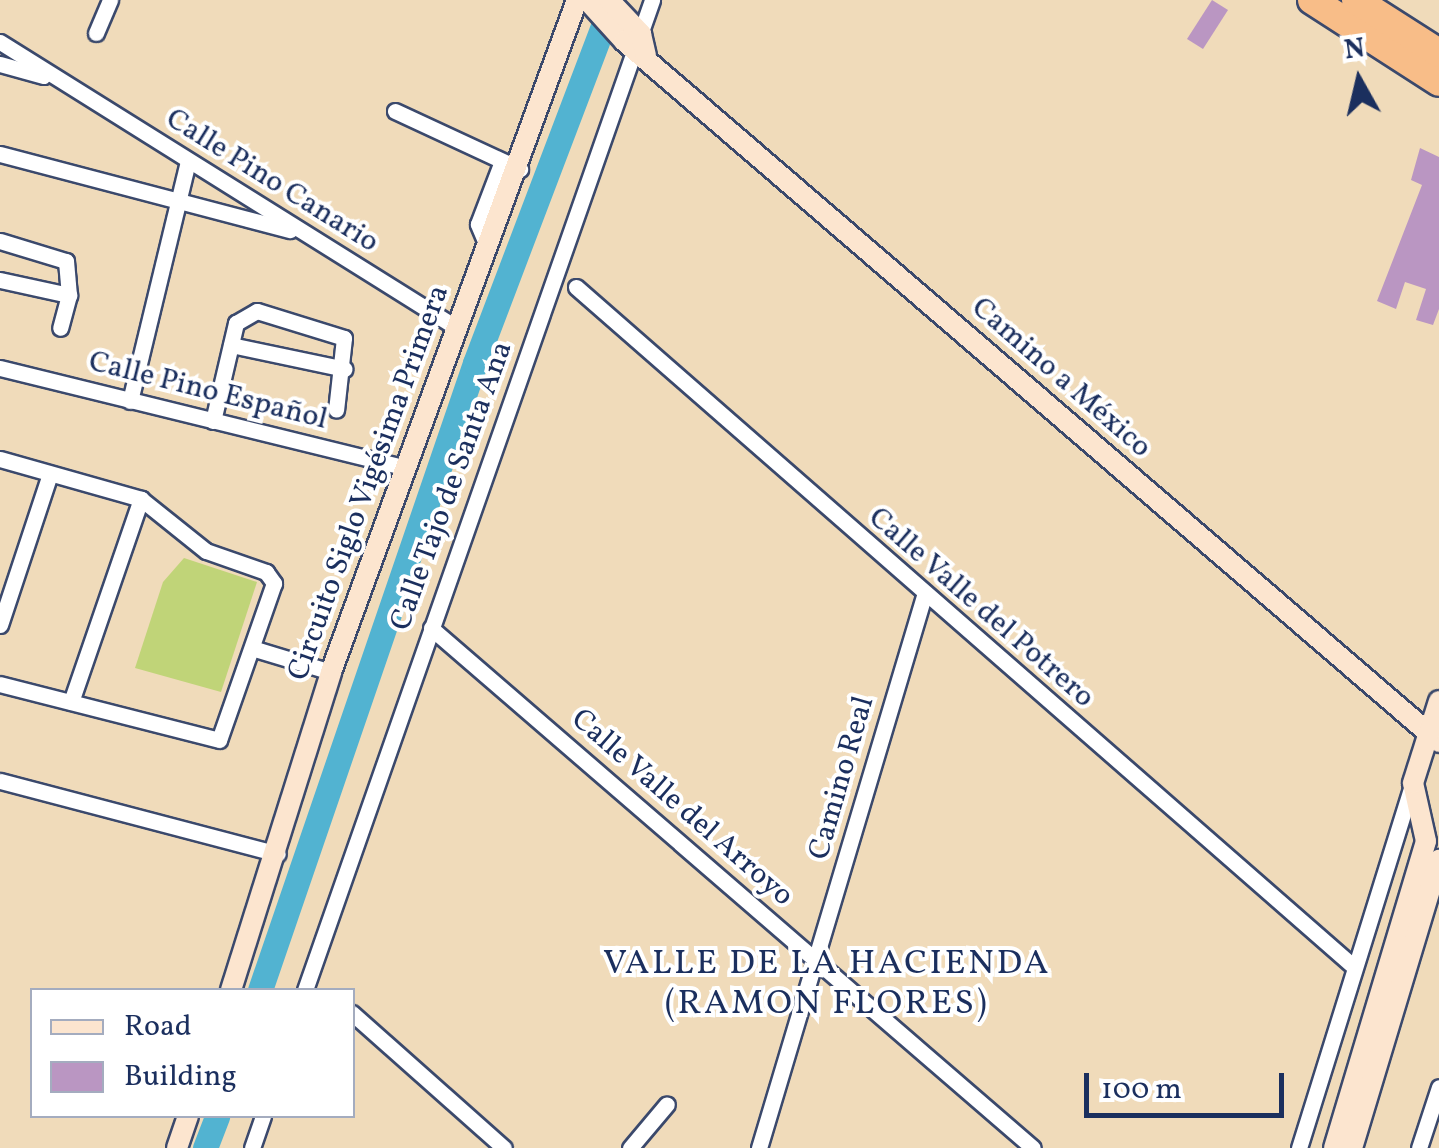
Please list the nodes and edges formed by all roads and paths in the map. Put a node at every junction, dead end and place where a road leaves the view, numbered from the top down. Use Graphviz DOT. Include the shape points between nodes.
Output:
graph roads {
  1 [pos="110,0"];
  2 [pos="591,0"];
  3 [pos="652,0"];
  4 [pos="1312,0"];
  5 [pos="1356,0"];
  6 [pos="96,33"];
  7 [pos="636,41"];
  8 [pos="0,42"];
  9 [pos="1439,54"];
  10 [pos="0,64"];
  11 [pos="61,82"];
  12 [pos="1439,82"];
  13 [pos="395,111"];
  14 [pos="0,154"];
  15 [pos="188,162"];
  16 [pos="511,165"];
  17 [pos="180,200"];
  18 [pos="308,236"];
  19 [pos="0,241"];
  20 [pos="0,280"];
  21 [pos="576,287"];
  22 [pos="68,295"];
  23 [pos="454,326"];
  24 [pos="60,328"];
  25 [pos="230,345"];
  26 [pos="0,368"];
  27 [pos="345,369"];
  28 [pos="130,401"];
  29 [pos="336,410"];
  30 [pos="213,421"];
  31 [pos="0,459"];
  32 [pos="404,467"];
  33 [pos="50,474"];
  34 [pos="141,499"];
  35 [pos="924,596"];
  36 [pos="0,625"];
  37 [pos="431,628"];
  38 [pos="256,649"];
  39 [pos="332,672"];
  40 [pos="0,684"];
  41 [pos="70,702"];
  42 [pos="1439,702"];
  43 [pos="1433,738"];
  44 [pos="0,781"];
  45 [pos="1413,783"];
  46 [pos="1421,808"];
  47 [pos="1439,828"];
  48 [pos="278,854"];
  49 [pos="1439,860"];
  50 [pos="817,960"];
  51 [pos="1353,966"];
  52 [pos="232,988"];
  53 [pos="306,988"];
  54 [pos="355,1016"];
  55 [pos="1439,1086"];
  56 [pos="667,1104"];
  57 [pos="187,1118"];
  58 [pos="261,1118"];
  59 [pos="178,1148"];
  60 [pos="252,1148"];
  61 [pos="504,1148"];
  62 [pos="630,1148"];
  63 [pos="760,1148"];
  64 [pos="1033,1148"];
  65 [pos="1299,1148"];
  66 [pos="1334,1148"];
  67 [pos="1352,1148"];
  68 [pos="1419,1148"];
  1 -- 6 [label="street"];
  2 -- 7 [label="street, Camino a México"];
  2 -- 16 [label="street, Circuito Siglo Vigésima Primera"];
  3 -- 7 [label="street, Calle Tajo de Santa Ana"];
  4 -- 12 [label="highway"];
  5 -- 9 [label="highway"];
  7 -- 37 [label="street, Calle Tajo de Santa Ana"];
  7 -- 43 [label="street, Camino a México"];
  8 -- 11 [label="street"];
  10 -- 11 [label="street"];
  11 -- 15 [label="street, Calle Pino Canario"];
  13 -- 16 [label="street"];
  14 -- 17 [label="street"];
  15 -- 17 [label="street"];
  15 -- 18 [label="street, Calle Pino Canario"];
  16 -- 23 [label="street, Circuito Siglo Vigésima Primera" via="488,248"];
  17 -- 18 [label="street"];
  17 -- 28 [label="street"];
  18 -- 23 [label="street, Calle Pino Canario"];
  19 -- 22 [label="street" via="66,261"];
  20 -- 22 [label="street"];
  21 -- 35 [label="street, Calle Valle del Potrero"];
  22 -- 24 [label="street"];
  23 -- 32 [label="street, Circuito Siglo Vigésima Primera"];
  25 -- 27 [label="street"];
  25 -- 27 [label="street" via="236,322 258,311 338,331"];
  25 -- 30 [label="street"];
  26 -- 28 [label="street, Calle Pino Español"];
  27 -- 29 [label="street"];
  28 -- 30 [label="street, Calle Pino Español"];
  30 -- 32 [label="street, Calle Pino Español"];
  31 -- 33 [label="street"];
  32 -- 39 [label="street, Circuito Siglo Vigésima Primera"];
  33 -- 34 [label="street"];
  33 -- 36 [label="street"];
  34 -- 38 [label="street" via="206,551 273,577"];
  34 -- 41 [label="street"];
  35 -- 50 [label="street, Camino Real"];
  35 -- 51 [label="street, Calle Valle del Potrero"];
  37 -- 50 [label="street, Calle Valle del Arroyo"];
  37 -- 53 [label="street, Calle Tajo de Santa Ana"];
  38 -- 39 [label="street"];
  38 -- 41 [label="street" via="218,740"];
  39 -- 48 [label="street, Circuito Siglo Vigésima Primera"];
  40 -- 41 [label="street"];
  42 -- 43 [label="street"];
  43 -- 45 [label="street"];
  44 -- 48 [label="street"];
  45 -- 46 [label="street"];
  45 -- 51 [label="street"];
  46 -- 47 [label="street"];
  46 -- 66 [label="street" via="1426,841"];
  48 -- 52 [label="street, Circuito Siglo Vigésima Primera"];
  49 -- 67 [label="street"];
  50 -- 63 [label="street, Camino Real"];
  50 -- 64 [label="street, Calle Valle del Arroyo"];
  51 -- 65 [label="street"];
  54 -- 61 [label="street"];
  55 -- 68 [label="street"];
  56 -- 62 [label="street"];
  57 -- 59 [label="street"];
  58 -- 60 [label="street"];
}
